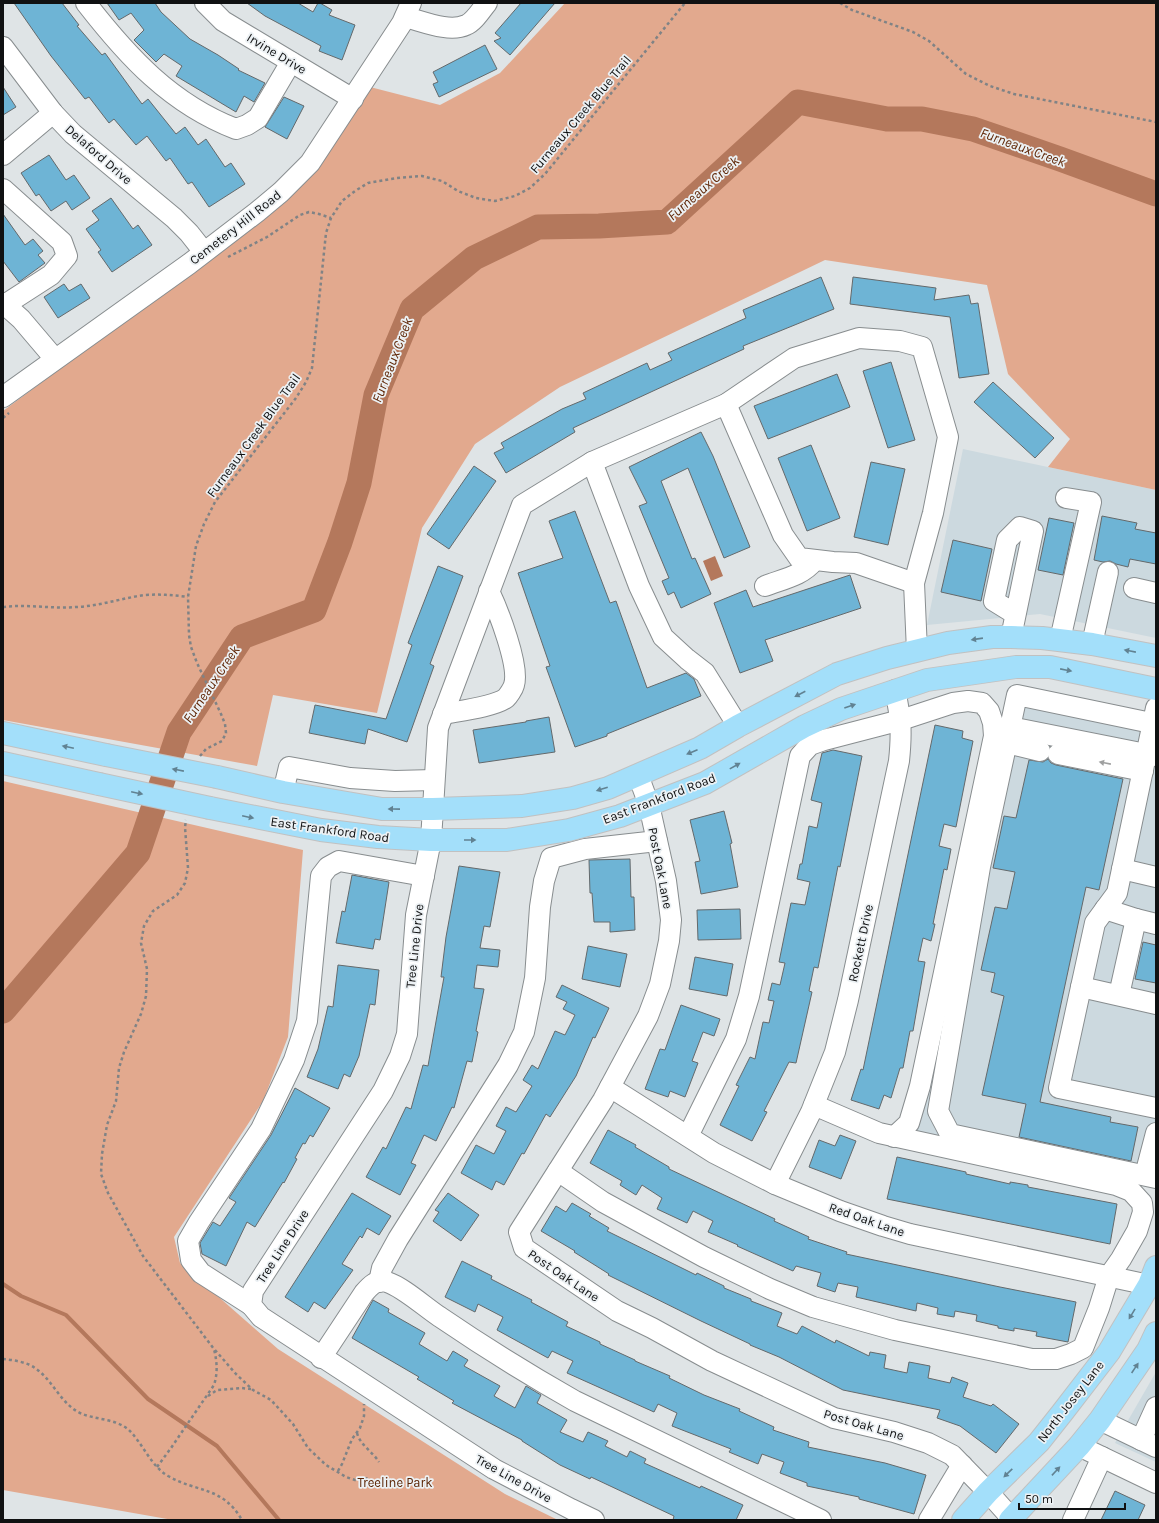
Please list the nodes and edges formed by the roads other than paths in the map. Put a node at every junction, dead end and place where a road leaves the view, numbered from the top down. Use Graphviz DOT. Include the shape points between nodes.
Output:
graph roads {
  1 [pos="86,3"];
  2 [pos="204,3"];
  3 [pos="487,3"];
  4 [pos="408,10"];
  5 [pos="3,47"];
  6 [pos="291,62"];
  7 [pos="353,100"];
  8 [pos="53,113"];
  9 [pos="3,155"];
  10 [pos="3,189"];
  11 [pos="204,252"];
  12 [pos="4,304"];
  13 [pos="55,359"];
  14 [pos="3,397"];
  15 [pos="726,404"];
  16 [pos="592,462"];
  17 [pos="1066,498"];
  18 [pos="814,561"];
  19 [pos="1108,572"];
  20 [pos="914,583"];
  21 [pos="765,586"];
  22 [pos="1134,588"];
  23 [pos="489,591"];
  24 [pos="1156,593"];
  25 [pos="1015,614"];
  26 [pos="1020,637"];
  27 [pos="1060,640"];
  28 [pos="1092,644"];
  29 [pos="917,651"];
  30 [pos="1156,656"];
  31 [pos="1027,667"];
  32 [pos="1156,689"];
  33 [pos="895,690"];
  34 [pos="1018,695"];
  35 [pos="443,714"];
  36 [pos="1155,719"];
  37 [pos="901,720"];
  38 [pos="738,726"];
  39 [pos="3,733"];
  40 [pos="1009,735"];
  41 [pos="1148,760"];
  42 [pos="3,763"];
  43 [pos="638,774"];
  44 [pos="434,780"];
  45 [pos="283,792"];
  46 [pos="649,805"];
  47 [pos="433,809"];
  48 [pos="431,840"];
  49 [pos="657,841"];
  50 [pos="1122,869"];
  51 [pos="424,876"];
  52 [pos="1156,877"];
  53 [pos="1105,909"];
  54 [pos="1136,919"];
  55 [pos="1156,924"];
  56 [pos="1081,987"];
  57 [pos="1119,995"];
  58 [pos="1156,1004"];
  59 [pos="610,1087"];
  60 [pos="814,1105"];
  61 [pos="1156,1108"];
  62 [pos="1156,1133"];
  63 [pos="688,1136"];
  64 [pos="894,1137"];
  65 [pos="558,1171"];
  66 [pos="1151,1177"];
  67 [pos="775,1184"];
  68 [pos="1109,1276"];
  69 [pos="1153,1276"];
  70 [pos="379,1282"];
  71 [pos="251,1305"];
  72 [pos="1156,1333"];
  73 [pos="321,1358"];
  74 [pos="1154,1415"];
  75 [pos="1100,1420"];
  76 [pos="1149,1444"];
  77 [pos="1079,1446"];
  78 [pos="1102,1457"];
  79 [pos="962,1466"];
  80 [pos="1156,1483"];
  81 [pos="988,1492"];
  82 [pos="1012,1519"];
  83 [pos="594,1520"];
  84 [pos="821,1520"];
  85 [pos="929,1520"];
  86 [pos="963,1520"];
  87 [pos="1073,1520"];
  1 -- 6 [label="street" via="134,61 166,89 216,122 236,129 258,118"];
  2 -- 6 [label="street, Irvine Drive" via="223,21"];
  3 -- 4 [label="street" via="467,25 457,27 442,27"];
  4 -- 7 [label="street, Cemetery Hill Road"];
  5 -- 8 [label="street, Delaford Drive"];
  6 -- 7 [label="street, Irvine Drive"];
  7 -- 11 [label="street, Cemetery Hill Road" via="310,163 275,197"];
  8 -- 9 [label="street"];
  8 -- 11 [label="street, Delaford Drive" via="101,158 174,218"];
  10 -- 12 [label="street" via="62,242 67,256 51,275"];
  11 -- 13 [label="street, Cemetery Hill Road"];
  12 -- 13 [label="street" via="21,319"];
  13 -- 14 [label="street, Cemetery Hill Road"];
  15 -- 16 [label="street, Tree Line Drive"];
  15 -- 18 [label="street" via="783,535 800,558"];
  15 -- 20 [label="street, Tree Line Drive" via="794,358 859,338 900,341 922,347 948,437 933,513"];
  16 -- 23 [label="street, Tree Line Drive" via="522,505"];
  16 -- 38 [label="street" via="639,586 663,637 705,673"];
  17 -- 27 [label="street" via="1091,502"];
  18 -- 20 [label="street" via="856,563"];
  18 -- 21 [label="street" via="801,573"];
  19 -- 28 [label="street"];
  20 -- 29 [label="street"];
  22 -- 24 [label="street"];
  23 -- 35 [label="street, Tree Line Drive"];
  23 -- 35 [label="street" via="500,616 514,665 514,686 506,698 492,704"];
  25 -- 26 [label="street"];
  26 -- 27 [label="main road, East Frankford Road"];
  26 -- 29 [label="main road, East Frankford Road, one-way" via="992,637 948,643"];
  26 -- 31 [label="main road"];
  27 -- 28 [label="main road, East Frankford Road"];
  30 -- 28 [label="main road, East Frankford Road, one-way"];
  29 -- 38 [label="main road, East Frankford Road, one-way" via="837,674"];
  31 -- 32 [label="main road, East Frankford Road, one-way" via="1050,667"];
  31 -- 33 [label="main road, East Frankford Road" via="927,680"];
  31 -- 34 [label="street"];
  33 -- 37 [label="street, Rockett Drive"];
  46 -- 33 [label="main road, East Frankford Road, one-way" via="705,783 805,726 841,709"];
  34 -- 36 [label="street"];
  34 -- 40 [label="street"];
  35 -- 44 [label="street, Tree Line Drive" via="438,728"];
  36 -- 41 [label="street"];
  37 -- 60 [label="street, Rockett Drive" via="899,761 848,1000 835,1052"];
  37 -- 63 [label="street" via="824,740 810,745 800,756 749,996 736,1039"];
  37 -- 64 [label="street" via="953,703 968,701 982,704 989,711 994,736 920,1086 909,1123"];
  38 -- 43 [label="main road, East Frankford Road, one-way" via="700,748"];
  45 -- 39 [label="main road, East Frankford Road, one-way, bridge"];
  40 -- 41 [label="street"];
  41 -- 40 [label="street, one-way" via="1049,752"];
  40 -- 66 [label="street" via="980,867 938,1111 950,1134"];
  41 -- 50 [label="street"];
  42 -- 48 [label="main road, East Frankford Road, one-way, bridge" via="321,830"];
  43 -- 46 [label="street, Post Oak Lane"];
  43 -- 47 [label="main road, East Frankford Road, one-way" via="608,788 573,798 522,806"];
  44 -- 45 [label="street" via="350,778 289,767"];
  44 -- 47 [label="street, Tree Line Drive"];
  47 -- 45 [label="main road, East Frankford Road, one-way" via="382,809"];
  48 -- 46 [label="main road, East Frankford Road, one-way" via="507,840 569,830"];
  46 -- 49 [label="street, Post Oak Lane"];
  47 -- 48 [label="street, Tree Line Drive"];
  48 -- 51 [label="street, Tree Line Drive"];
  49 -- 59 [label="street, Post Oak Lane" via="671,920 669,941 660,984 648,1016"];
  49 -- 70 [label="street" via="585,849 551,858 544,881 535,978 524,1032 508,1065 398,1239 382,1268"];
  50 -- 52 [label="street"];
  50 -- 53 [label="street" via="1117,893"];
  51 -- 71 [label="street, Tree Line Drive" via="416,915 407,1034 400,1056 383,1091 253,1290"];
  51 -- 71 [label="street" via="339,861 328,867 321,876 307,1021 294,1060 261,1129 188,1241 191,1260 201,1273"];
  53 -- 54 [label="street"];
  53 -- 56 [label="street" via="1095,923"];
  54 -- 55 [label="street"];
  54 -- 57 [label="street"];
  56 -- 57 [label="street"];
  56 -- 61 [label="street" via="1059,1088"];
  57 -- 58 [label="street"];
  59 -- 63 [label="street, Red Oak Lane"];
  59 -- 65 [label="street, Post Oak Lane"];
  60 -- 64 [label="street"];
  60 -- 67 [label="street, Rockett Drive"];
  62 -- 66 [label="street"];
  63 -- 67 [label="street, Red Oak Lane" via="714,1153"];
  64 -- 68 [label="street" via="1116,1185 1131,1191 1142,1203 1143,1212 1137,1231"];
  65 -- 68 [label="street" via="603,1202 683,1246 813,1307 895,1330 1032,1358 1056,1359 1083,1348"];
  65 -- 79 [label="street, Post Oak Lane" via="519,1232 524,1248 617,1311 712,1361 834,1418 928,1443 952,1455"];
  67 -- 68 [label="street, Red Oak Lane" via="840,1211 897,1230"];
  68 -- 69 [label="street, Red Oak Lane"];
  69 -- 81 [label="main road, North Josey Lane, one-way" via="1109,1352 1062,1414 1039,1442"];
  70 -- 73 [label="street" via="372,1284 364,1293"];
  70 -- 84 [label="street" via="386,1282 399,1288 537,1380"];
  71 -- 73 [label="street, Tree Line Drive" via="261,1317"];
  75 -- 72 [label="main road, one-way" via="1148,1350"];
  73 -- 83 [label="street, Tree Line Drive" via="494,1469"];
  74 -- 76 [label="street"];
  75 -- 76 [label="street"];
  75 -- 77 [label="main road"];
  77 -- 78 [label="street"];
  82 -- 77 [label="main road, one-way"];
  78 -- 80 [label="street"];
  78 -- 87 [label="street"];
  79 -- 81 [label="street, Post Oak Lane"];
  79 -- 85 [label="street"];
  81 -- 82 [label="street, Post Oak Lane"];
  81 -- 86 [label="main road, North Josey Lane"];
}
